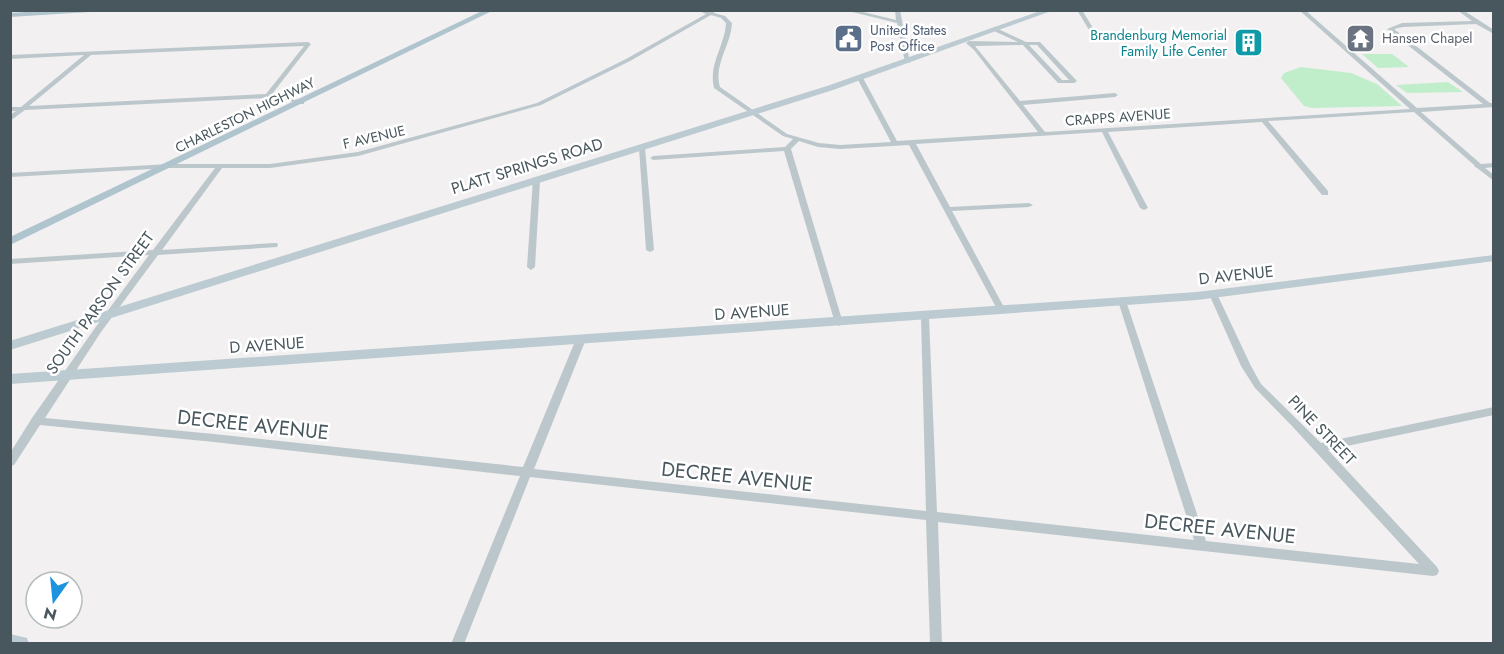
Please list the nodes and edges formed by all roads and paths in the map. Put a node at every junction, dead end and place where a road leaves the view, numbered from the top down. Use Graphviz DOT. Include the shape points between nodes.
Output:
graph roads {
  1 [pos="118,10"];
  2 [pos="491,10"];
  3 [pos="699,10"];
  4 [pos="846,10"];
  5 [pos="897,10"];
  6 [pos="1051,10"];
  7 [pos="1078,10"];
  8 [pos="1301,10"];
  9 [pos="1459,10"];
  10 [pos="713,12"];
  11 [pos="10,15"];
  12 [pos="900,22"];
  13 [pos="1476,22"];
  14 [pos="1486,28"];
  15 [pos="1494,28"];
  16 [pos="996,30"];
  17 [pos="1165,33"];
  18 [pos="1494,33"];
  19 [pos="1023,42"];
  20 [pos="968,43"];
  21 [pos="89,53"];
  22 [pos="10,57"];
  23 [pos="908,62"];
  24 [pos="860,78"];
  25 [pos="268,96"];
  26 [pos="1115,96"];
  27 [pos="302,103"];
  28 [pos="1019,103"];
  29 [pos="1491,105"];
  30 [pos="24,108"];
  31 [pos="10,109"];
  32 [pos="1412,110"];
  33 [pos="753,113"];
  34 [pos="10,119"];
  35 [pos="1263,120"];
  36 [pos="1104,130"];
  37 [pos="1043,134"];
  38 [pos="796,140"];
  39 [pos="911,142"];
  40 [pos="895,143"];
  41 [pos="642,148"];
  42 [pos="787,149"];
  43 [pos="653,158"];
  44 [pos="1494,165"];
  45 [pos="170,166"];
  46 [pos="220,166"];
  47 [pos="1478,166"];
  48 [pos="10,175"];
  49 [pos="1494,178"];
  50 [pos="536,181"];
  51 [pos="1325,193"];
  52 [pos="1029,205"];
  53 [pos="1144,208"];
  54 [pos="947,210"];
  55 [pos="10,242"];
  56 [pos="273,245"];
  57 [pos="650,250"];
  58 [pos="154,254"];
  59 [pos="1494,258"];
  60 [pos="10,262"];
  61 [pos="531,267"];
  62 [pos="1213,294"];
  63 [pos="1122,301"];
  64 [pos="1002,311"];
  65 [pos="109,315"];
  66 [pos="925,317"];
  67 [pos="839,323"];
  68 [pos="581,339"];
  69 [pos="10,346"];
  70 [pos="66,376"];
  71 [pos="10,379"];
  72 [pos="1494,411"];
  73 [pos="36,421"];
  74 [pos="1319,448"];
  75 [pos="10,462"];
  76 [pos="527,473"];
  77 [pos="932,517"];
  78 [pos="1201,545"];
  79 [pos="1433,571"];
  80 [pos="10,642"];
  81 [pos="21,644"];
  82 [pos="456,644"];
  83 [pos="936,644"];
  1 -- 11 [label="main road"];
  2 -- 27 [label="main road, CHARLESTON HIGHWAY"];
  3 -- 10 [label="street"];
  4 -- 12 [label="street"];
  5 -- 12 [label="street"];
  6 -- 16 [label="street, PLATT SPRINGS ROAD"];
  7 -- 17 [label="street" via="1094,34 1100,36"];
  8 -- 32 [label="street"];
  9 -- 13 [label="street"];
  10 -- 33 [label="street, CRAPPS AVENUE" via="727,20 729,26 714,82 721,92"];
  10 -- 46 [label="street, F AVENUE" via="570,90 524,109 336,158"];
  12 -- 23 [label="street"];
  13 -- 14 [label="street"];
  13 -- 29 [label="street" via="1402,25 1390,29"];
  14 -- 15 [label="street"];
  14 -- 18 [label="street"];
  16 -- 19 [label="street"];
  16 -- 20 [label="street, PLATT SPRINGS ROAD"];
  19 -- 19 [label="street" via="1038,43 1074,81 1060,82"];
  19 -- 20 [label="street"];
  20 -- 23 [label="street, PLATT SPRINGS ROAD"];
  20 -- 28 [label="street"];
  21 -- 22 [label="street"];
  21 -- 25 [label="street" via="308,44"];
  21 -- 30 [label="street"];
  23 -- 24 [label="street, PLATT SPRINGS ROAD"];
  24 -- 33 [label="street, PLATT SPRINGS ROAD"];
  24 -- 40 [label="street"];
  25 -- 27 [label="street"];
  25 -- 30 [label="street"];
  26 -- 28 [label="street"];
  27 -- 45 [label="main road, CHARLESTON HIGHWAY"];
  28 -- 37 [label="street"];
  29 -- 32 [label="street, CRAPPS AVENUE"];
  30 -- 31 [label="street"];
  30 -- 34 [label="street"];
  32 -- 35 [label="street, CRAPPS AVENUE"];
  32 -- 47 [label="street"];
  33 -- 38 [label="street, CRAPPS AVENUE"];
  33 -- 41 [label="street, PLATT SPRINGS ROAD"];
  35 -- 36 [label="street, CRAPPS AVENUE"];
  35 -- 51 [label="street"];
  36 -- 37 [label="street, CRAPPS AVENUE"];
  36 -- 53 [label="street"];
  37 -- 39 [label="street, CRAPPS AVENUE"];
  38 -- 40 [label="street, CRAPPS AVENUE" via="834,146"];
  38 -- 42 [label="street"];
  39 -- 40 [label="street, CRAPPS AVENUE"];
  39 -- 54 [label="street"];
  41 -- 50 [label="street, PLATT SPRINGS ROAD"];
  41 -- 57 [label="street"];
  42 -- 43 [label="street"];
  42 -- 67 [label="street"];
  44 -- 47 [label="street"];
  45 -- 46 [label="street, F AVENUE"];
  45 -- 48 [label="street, F AVENUE"];
  45 -- 55 [label="main road, CHARLESTON HIGHWAY"];
  46 -- 58 [label="street, SOUTH PARSON STREET"];
  47 -- 49 [label="street"];
  50 -- 61 [label="street"];
  50 -- 65 [label="street, PLATT SPRINGS ROAD"];
  52 -- 54 [label="street"];
  54 -- 64 [label="street"];
  56 -- 58 [label="street"];
  58 -- 60 [label="street"];
  58 -- 65 [label="street, SOUTH PARSON STREET"];
  59 -- 62 [label="street, D AVENUE"];
  62 -- 63 [label="street, D AVENUE"];
  62 -- 74 [label="street, PINE STREET" via="1251,376"];
  63 -- 64 [label="street, D AVENUE"];
  63 -- 78 [label="street"];
  64 -- 66 [label="street, D AVENUE"];
  65 -- 69 [label="street, PLATT SPRINGS ROAD"];
  65 -- 70 [label="street, SOUTH PARSON STREET"];
  66 -- 67 [label="street, D AVENUE"];
  66 -- 77 [label="street"];
  67 -- 68 [label="street, D AVENUE"];
  68 -- 70 [label="street, D AVENUE"];
  68 -- 76 [label="street"];
  70 -- 71 [label="street, D AVENUE"];
  70 -- 73 [label="street, SOUTH PARSON STREET"];
  72 -- 74 [label="street"];
  73 -- 75 [label="street, SOUTH PARSON STREET"];
  73 -- 76 [label="street, DECREE AVENUE"];
  74 -- 79 [label="street, PINE STREET"];
  76 -- 77 [label="street, DECREE AVENUE"];
  76 -- 82 [label="street"];
  77 -- 78 [label="street, DECREE AVENUE"];
  77 -- 83 [label="street"];
  78 -- 79 [label="street, DECREE AVENUE"];
  80 -- 81 [label="street"];
}
